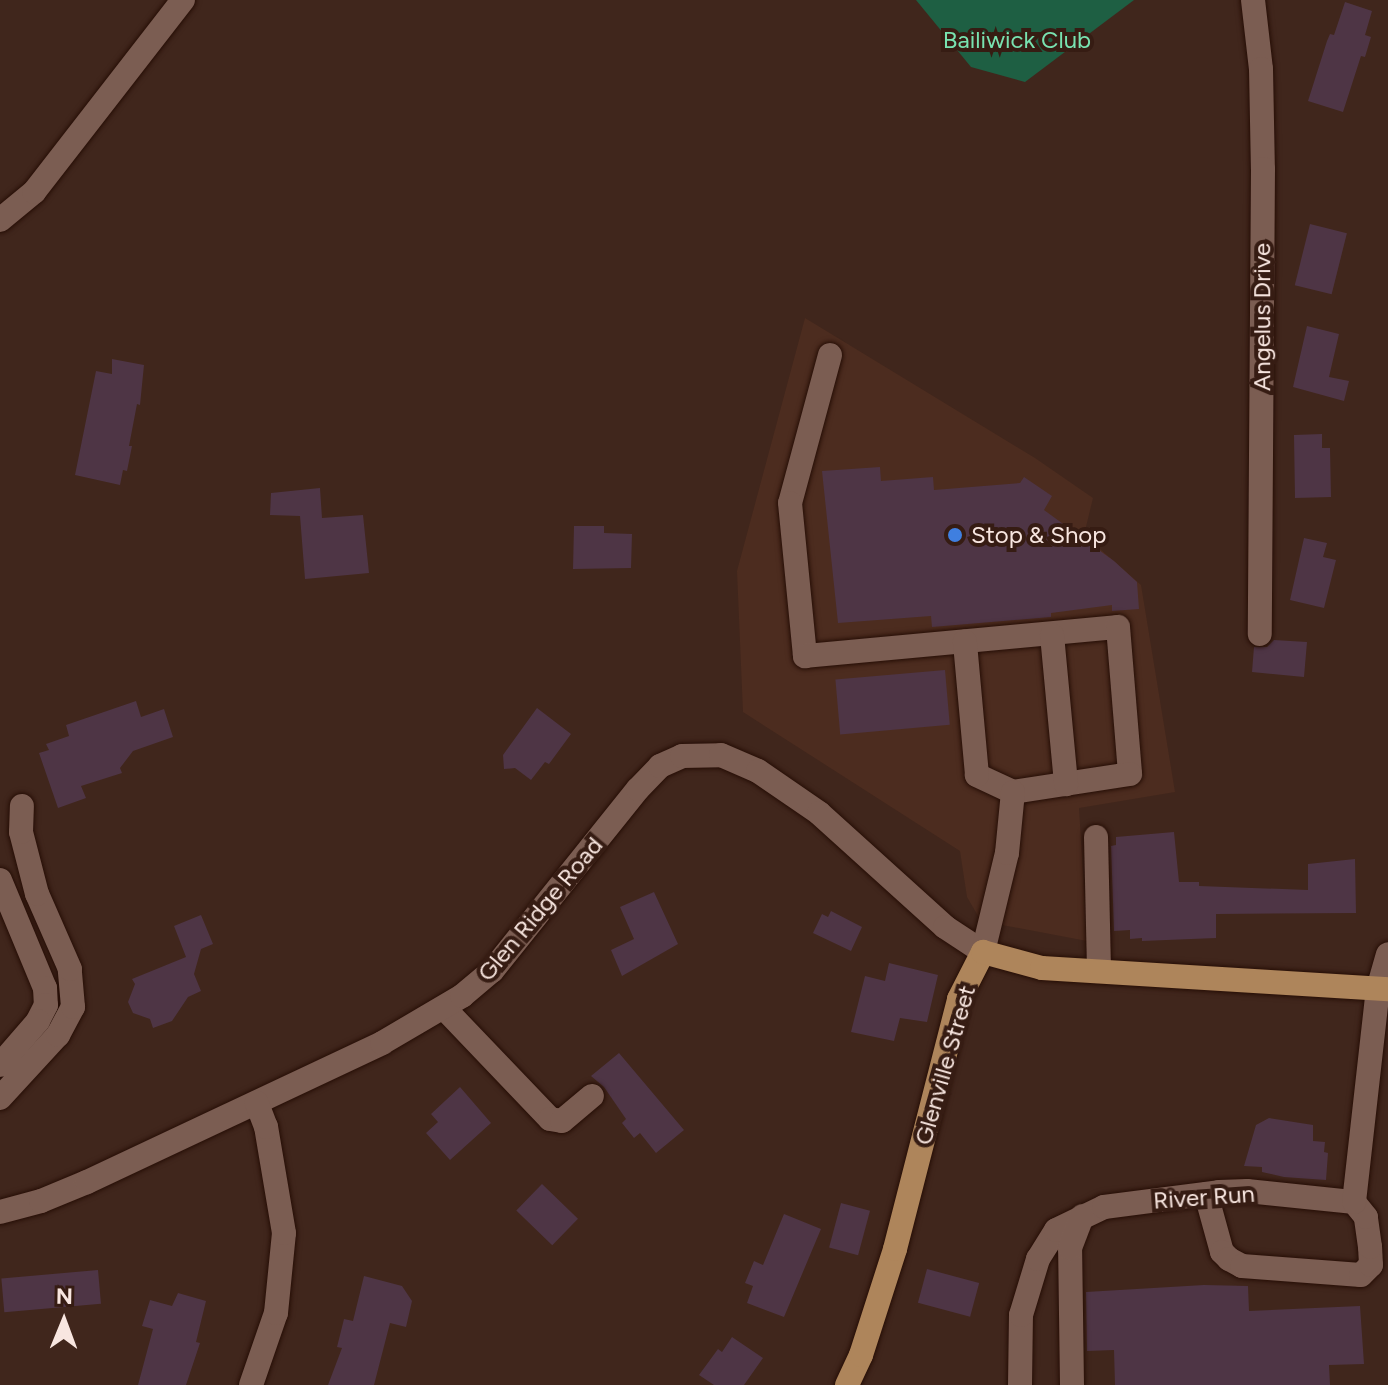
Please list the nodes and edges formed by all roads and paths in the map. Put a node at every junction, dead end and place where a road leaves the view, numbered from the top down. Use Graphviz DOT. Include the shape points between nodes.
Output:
graph roads {
  1 [pos="183,0"];
  2 [pos="1253,0"];
  3 [pos="0,220"];
  4 [pos="830,355"];
  5 [pos="1260,634"];
  6 [pos="1052,635"];
  7 [pos="965,642"];
  8 [pos="1066,784"];
  9 [pos="1013,792"];
  10 [pos="22,806"];
  11 [pos="1096,837"];
  12 [pos="0,880"];
  13 [pos="983,952"];
  14 [pos="1388,954"];
  15 [pos="1099,971"];
  16 [pos="1383,989"];
  17 [pos="444,1008"];
  18 [pos="0,1065"];
  19 [pos="592,1096"];
  20 [pos="0,1098"];
  21 [pos="257,1103"];
  22 [pos="1206,1194"];
  23 [pos="1354,1202"];
  24 [pos="0,1212"];
  25 [pos="1082,1216"];
  26 [pos="251,1385"];
  27 [pos="847,1385"];
  28 [pos="1020,1385"];
  29 [pos="1072,1385"];
  1 -- 3 [label="street" via="34,192"];
  2 -- 5 [label="street, Angelus Drive" via="1263,169"];
  4 -- 7 [label="street" via="790,503 805,656"];
  6 -- 7 [label="street"];
  6 -- 8 [label="street"];
  6 -- 8 [label="street" via="1118,627 1130,774"];
  7 -- 9 [label="street" via="977,775"];
  8 -- 9 [label="street"];
  9 -- 13 [label="street" via="1007,853"];
  10 -- 20 [label="street" via="21,832 37,894 70,969 73,1007 58,1035"];
  11 -- 15 [label="street"];
  12 -- 18 [label="street" via="45,988 46,1005"];
  13 -- 15 [label="main road, Glenville Street" via="1042,968"];
  13 -- 17 [label="street, Glen Ridge Road" via="945,927 866,853 758,771 721,755 696,753 660,766 492,971"];
  13 -- 27 [label="main road, Glenville Street" via="959,999 895,1249"];
  14 -- 16 [label="street"];
  15 -- 16 [label="main road, Glenville Street"];
  16 -- 23 [label="street"];
  17 -- 19 [label="street" via="550,1119 562,1121"];
  17 -- 21 [label="street, Glen Ridge Road"];
  21 -- 24 [label="street, Glen Ridge Road" via="87,1182"];
  21 -- 26 [label="street" via="284,1233 276,1313"];
  22 -- 23 [label="street, River Run" via="1247,1191"];
  22 -- 23 [label="street" via="1222,1252 1242,1266 1361,1275 1371,1265 1370,1247 1366,1217"];
  22 -- 25 [label="street, River Run" via="1104,1207"];
  25 -- 28 [label="street, River Run" via="1056,1230 1038,1259 1021,1315"];
  25 -- 29 [label="street" via="1070,1248"];
}
